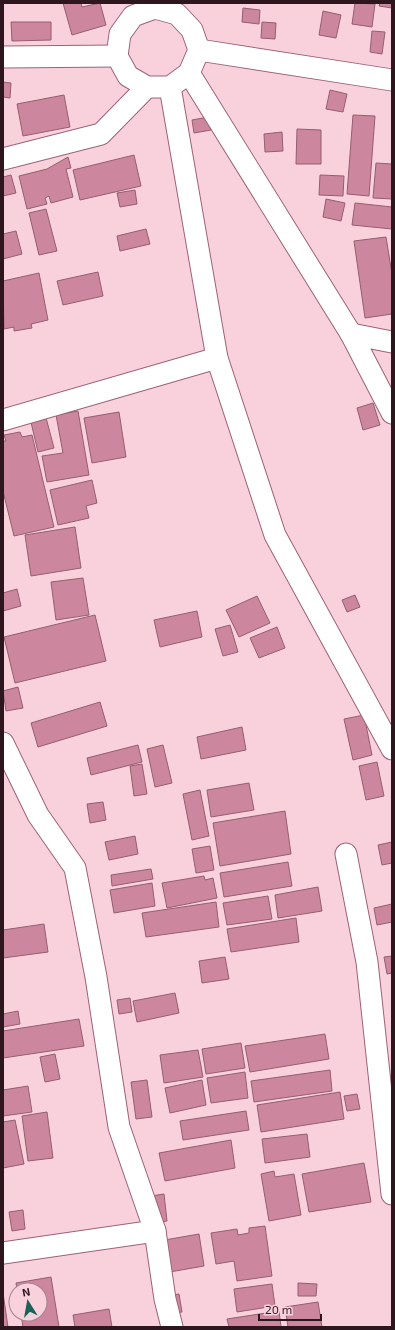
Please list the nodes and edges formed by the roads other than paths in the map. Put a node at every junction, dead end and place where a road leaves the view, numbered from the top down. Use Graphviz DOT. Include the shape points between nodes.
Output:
graph roads {
  1 [pos="154,6"];
  2 [pos="181,8"];
  3 [pos="199,50"];
  4 [pos="117,56"];
  5 [pos="3,57"];
  6 [pos="189,73"];
  7 [pos="392,80"];
  8 [pos="170,87"];
  9 [pos="148,88"];
  10 [pos="3,159"];
  11 [pos="351,334"];
  12 [pos="392,342"];
  13 [pos="217,358"];
  14 [pos="392,413"];
  15 [pos="3,420"];
  16 [pos="3,743"];
  17 [pos="392,748"];
  18 [pos="346,854"];
  19 [pos="392,1189"];
  20 [pos="155,1231"];
  21 [pos="3,1253"];
  22 [pos="172,1327"];
  1 -- 2 [label="street"];
  1 -- 4 [label="street" via="133,16 120,34"];
  2 -- 3 [label="street"];
  3 -- 6 [label="street"];
  3 -- 7 [label="street"];
  4 -- 5 [label="street"];
  4 -- 9 [label="street" via="128,76"];
  6 -- 8 [label="street"];
  6 -- 11 [label="street"];
  8 -- 9 [label="street"];
  8 -- 13 [label="street"];
  9 -- 10 [label="street" via="101,134"];
  11 -- 12 [label="street"];
  11 -- 14 [label="street"];
  13 -- 15 [label="street"];
  13 -- 17 [label="street" via="275,535"];
  16 -- 20 [label="street" via="38,815 75,868 96,977 119,1127"];
  18 -- 19 [label="street" via="367,962"];
  20 -- 21 [label="street"];
  20 -- 22 [label="street" via="165,1299"];
}
